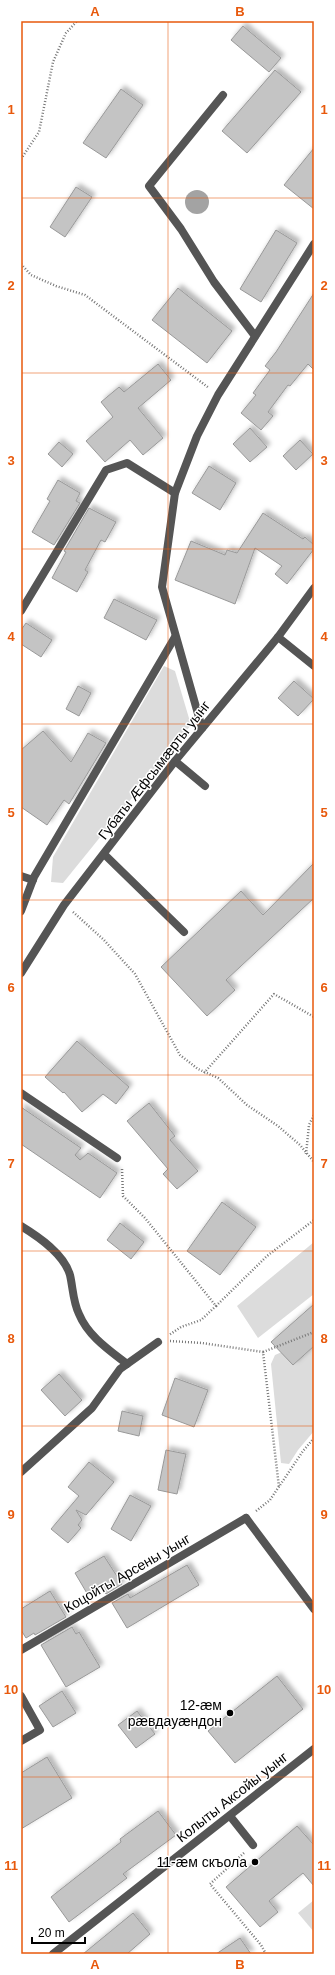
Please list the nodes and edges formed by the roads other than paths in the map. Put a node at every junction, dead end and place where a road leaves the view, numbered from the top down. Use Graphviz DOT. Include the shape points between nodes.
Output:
graph roads {
  1 [pos="223,95"];
  2 [pos="314,244"];
  3 [pos="255,336"];
  4 [pos="175,493"];
  5 [pos="314,588"];
  6 [pos="21,612"];
  7 [pos="175,637"];
  8 [pos="278,637"];
  9 [pos="314,666"];
  10 [pos="202,728"];
  11 [pos="175,761"];
  12 [pos="205,786"];
  13 [pos="104,854"];
  14 [pos="21,876"];
  15 [pos="33,880"];
  16 [pos="21,912"];
  17 [pos="184,932"];
  18 [pos="21,973"];
  19 [pos="21,1093"];
  20 [pos="117,1158"];
  21 [pos="21,1226"];
  22 [pos="158,1342"];
  23 [pos="127,1364"];
  24 [pos="21,1472"];
  25 [pos="314,1609"];
  26 [pos="21,1650"];
  27 [pos="21,1696"];
  28 [pos="21,1742"];
  29 [pos="314,1748"];
  30 [pos="230,1816"];
  31 [pos="253,1845"];
  32 [pos="53,1954"];
  1 -- 3 [label="street" via="149,186 181,229 214,282"];
  2 -- 3 [label="street"];
  3 -- 4 [label="street" via="218,395 197,436"];
  4 -- 6 [label="street" via="127,463 106,470"];
  4 -- 7 [label="street" via="162,587"];
  5 -- 8 [label="street, Губаты Æфсымæрты уынг"];
  7 -- 10 [label="street"];
  7 -- 15 [label="street"];
  8 -- 9 [label="street"];
  8 -- 10 [label="street, Губаты Æфсымæрты уынг"];
  10 -- 11 [label="street, Губаты Æфсымæрты уынг"];
  11 -- 12 [label="street"];
  11 -- 13 [label="street, Губаты Æфсымæрты уынг"];
  13 -- 17 [label="street"];
  13 -- 18 [label="street, Губаты Æфсымæрты уынг" via="64,905"];
  14 -- 15 [label="street"];
  15 -- 16 [label="street"];
  19 -- 20 [label="street"];
  21 -- 23 [label="street" via="62,1259 69,1274 78,1314 88,1330"];
  22 -- 23 [label="street"];
  23 -- 24 [label="street" via="120,1369 92,1408"];
  25 -- 26 [label="street, Коцойты Арсены уынг" via="246,1518"];
  27 -- 28 [label="street" via="40,1730"];
  29 -- 30 [label="street, Колыты Аксойы уынг"];
  30 -- 31 [label="street"];
  30 -- 32 [label="street, Колыты Аксойы уынг"];
}
